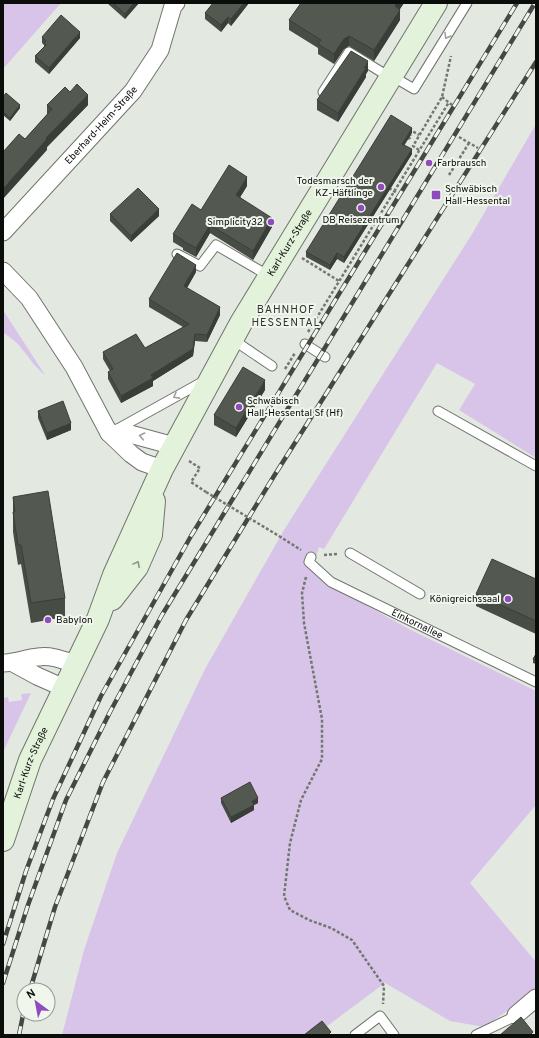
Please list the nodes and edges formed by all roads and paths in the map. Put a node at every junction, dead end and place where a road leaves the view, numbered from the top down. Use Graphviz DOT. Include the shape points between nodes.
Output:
graph roads {
  1 [pos="176,3"];
  2 [pos="434,3"];
  3 [pos="467,3"];
  4 [pos="443,42"];
  5 [pos="391,77"];
  6 [pos="323,93"];
  7 [pos="442,97"];
  8 [pos="449,102"];
  9 [pos="452,104"];
  10 [pos="407,128"];
  11 [pos="419,135"];
  12 [pos="410,137"];
  13 [pos="459,137"];
  14 [pos="417,140"];
  15 [pos="469,143"];
  16 [pos="413,146"];
  17 [pos="478,148"];
  18 [pos="419,150"];
  19 [pos="409,153"];
  20 [pos="449,175"];
  21 [pos="391,181"];
  22 [pos="394,192"];
  23 [pos="397,193"];
  24 [pos="3,232"];
  25 [pos="363,232"];
  26 [pos="368,234"];
  27 [pos="285,248"];
  28 [pos="177,254"];
  29 [pos="3,271"];
  30 [pos="269,276"];
  31 [pos="339,281"];
  32 [pos="232,339"];
  33 [pos="303,343"];
  34 [pos="325,357"];
  35 [pos="272,366"];
  36 [pos="283,373"];
  37 [pos="210,378"];
  38 [pos="438,411"];
  39 [pos="109,433"];
  40 [pos="180,453"];
  41 [pos="536,466"];
  42 [pos="158,478"];
  43 [pos="350,553"];
  44 [pos="310,559"];
  45 [pos="420,594"];
  46 [pos="8,663"];
  47 [pos="75,664"];
  48 [pos="536,682"];
  49 [pos="64,688"];
  50 [pos="3,840"];
  51 [pos="536,998"];
  52 [pos="536,1009"];
  53 [pos="516,1015"];
  54 [pos="380,1016"];
  55 [pos="356,1035"];
  56 [pos="394,1035"];
  57 [pos="476,1035"];
  1 -- 24 [label="street, Eberhard-Heim-Straße" via="160,50 133,91"];
  2 -- 5 [label="main road, Karl-Kurz-Straße"];
  3 -- 4 [label="lane, one-way"];
  4 -- 5 [label="lane" via="414,89"];
  4 -- 7 [label="path" via="451,54"];
  5 -- 6 [label="lane" via="349,52"];
  5 -- 27 [label="main road, Karl-Kurz-Straße"];
  7 -- 8 [label="path"];
  7 -- 11 [label="path"];
  8 -- 9 [label="path"];
  8 -- 18 [label="path"];
  10 -- 11 [label="path"];
  11 -- 14 [label="path"];
  12 -- 14 [label="path"];
  13 -- 15 [label="path"];
  14 -- 16 [label="path"];
  15 -- 17 [label="path"];
  15 -- 20 [label="path"];
  16 -- 18 [label="path"];
  16 -- 19 [label="path"];
  18 -- 22 [label="path"];
  21 -- 22 [label="path" via="388,187"];
  22 -- 23 [label="path"];
  22 -- 26 [label="path"];
  25 -- 26 [label="path"];
  26 -- 31 [label="path"];
  27 -- 30 [label="main road, Karl-Kurz-Straße"];
  27 -- 31 [label="path"];
  28 -- 30 [label="lane" via="200,266 216,245"];
  29 -- 39 [label="street" via="29,298 74,367"];
  30 -- 32 [label="main road, Karl-Kurz-Straße"];
  31 -- 33 [label="path"];
  32 -- 35 [label="lane"];
  32 -- 37 [label="main road, Karl-Kurz-Straße"];
  33 -- 34 [label="lane"];
  33 -- 36 [label="path"];
  37 -- 39 [label="lane, one-way"];
  37 -- 40 [label="main road, Karl-Kurz-Straße"];
  38 -- 41 [label="lane"];
  40 -- 39 [label="street, one-way" via="130,434"];
  39 -- 42 [label="street"];
  40 -- 42 [label="main road, Karl-Kurz-Straße"];
  40 -- 44 [label="path, bridge" via="200,468 191,482 279,536"];
  42 -- 47 [label="main road, Karl-Kurz-Straße" via="114,575 98,619"];
  43 -- 44 [label="path"];
  43 -- 45 [label="lane"];
  44 -- 48 [label="lane, Einkornallee" via="331,582"];
  44 -- 54 [label="path" via="302,593 306,636 322,719 322,759 301,800 290,843 284,896 290,910 352,940 384,986"];
  46 -- 47 [label="street" via="37,656"];
  46 -- 49 [label="street"];
  47 -- 49 [label="main road, Karl-Kurz-Straße"];
  49 -- 50 [label="main road, Karl-Kurz-Straße" via="30,760"];
  51 -- 53 [label="street"];
  52 -- 53 [label="lane"];
  53 -- 57 [label="lane"];
  54 -- 55 [label="lane"];
  54 -- 56 [label="lane"];
}
